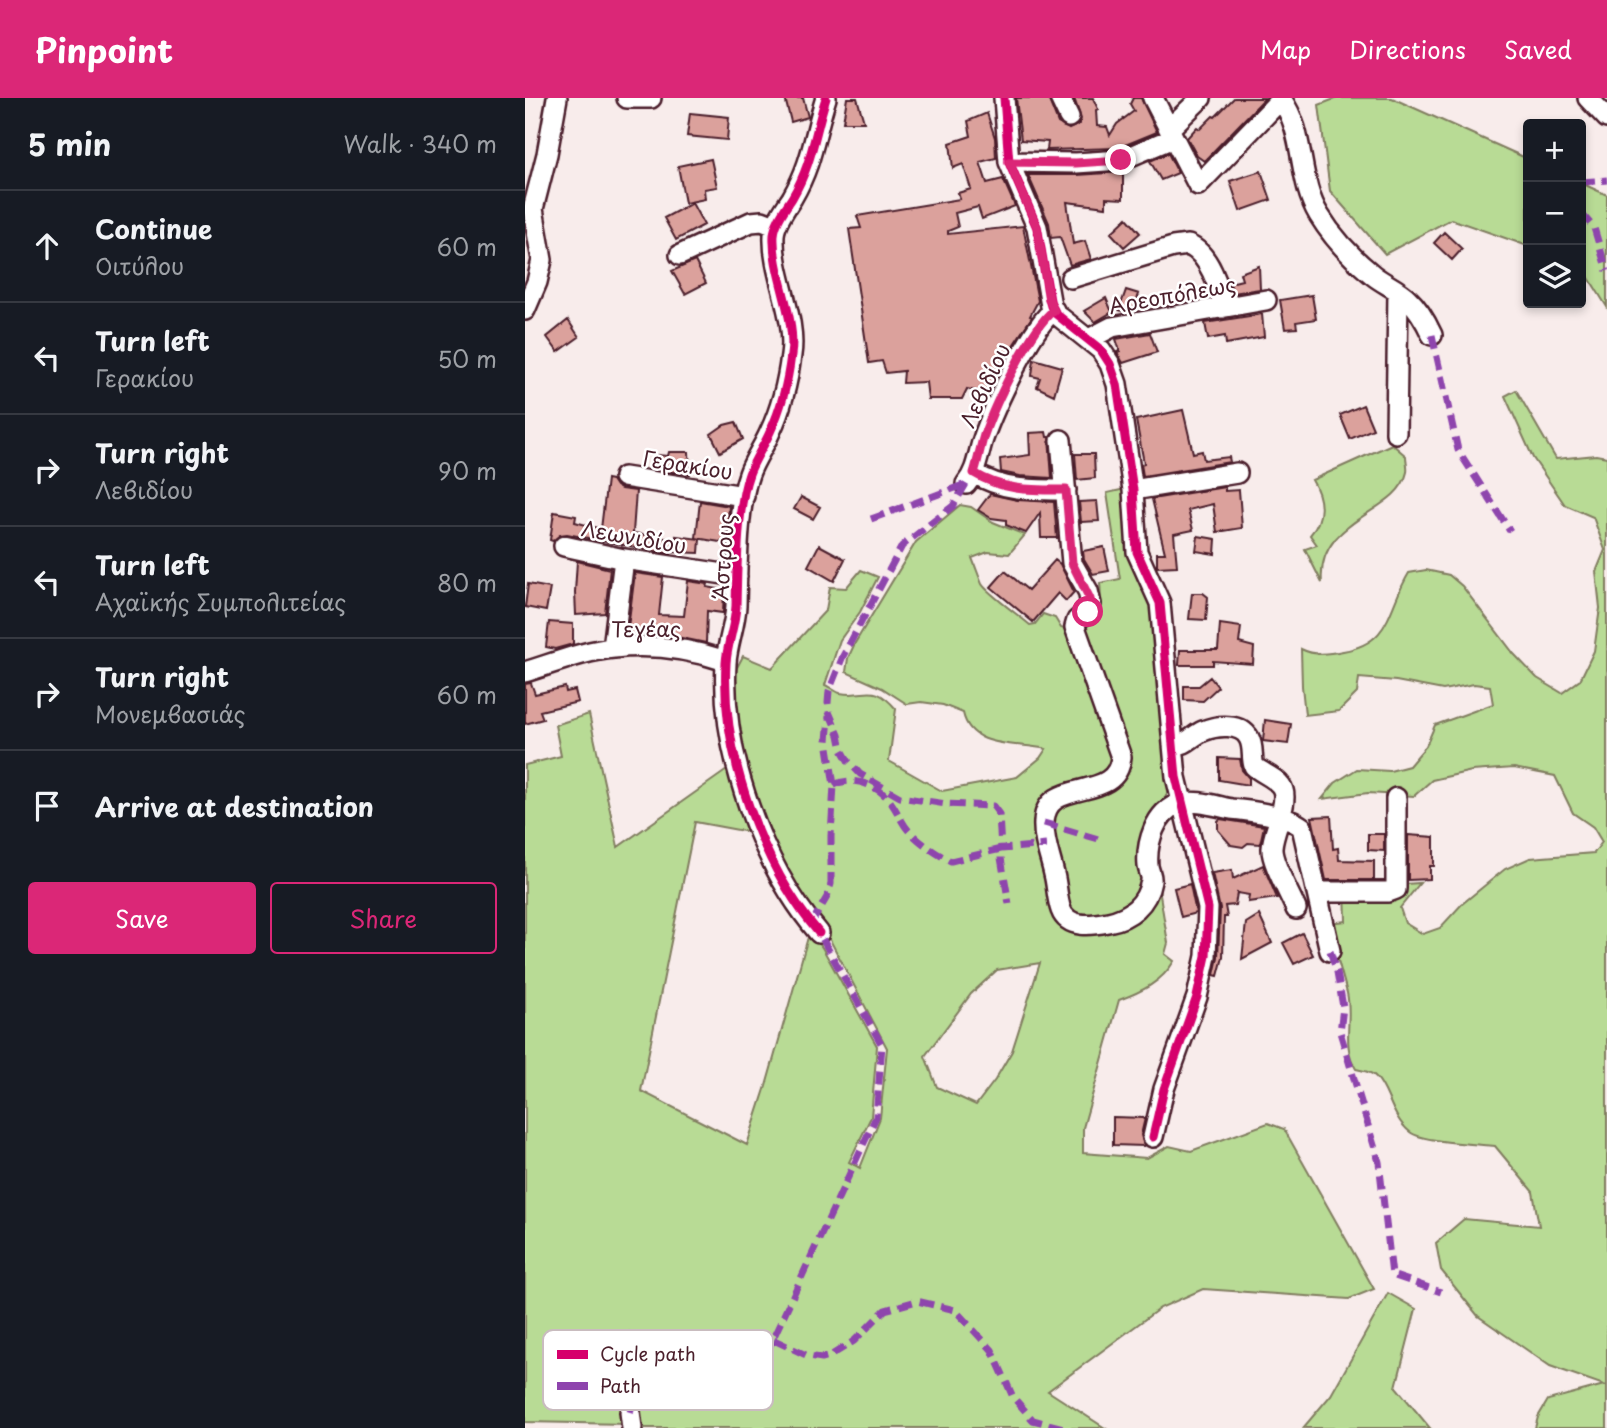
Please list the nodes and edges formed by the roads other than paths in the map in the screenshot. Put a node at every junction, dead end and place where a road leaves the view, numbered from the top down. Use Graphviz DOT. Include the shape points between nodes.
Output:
graph roads {
  1 [pos="557,98"];
  2 [pos="627,98"];
  3 [pos="651,98"];
  4 [pos="826,98"];
  5 [pos="1004,98"];
  6 [pos="1060,98"];
  7 [pos="1153,98"];
  8 [pos="1201,98"];
  9 [pos="1282,98"];
  10 [pos="1588,98"];
  11 [pos="1069,117"];
  12 [pos="1607,117"];
  13 [pos="1171,133"];
  14 [pos="1009,162"];
  15 [pos="775,226"];
  16 [pos="680,255"];
  17 [pos="1071,278"];
  18 [pos="1398,292"];
  19 [pos="1266,300"];
  20 [pos="1223,308"];
  21 [pos="525,310"];
  22 [pos="1054,310"];
  23 [pos="1432,335"];
  24 [pos="1089,339"];
  25 [pos="1395,433"];
  26 [pos="1061,440"];
  27 [pos="1237,473"];
  28 [pos="624,477"];
  29 [pos="1066,490"];
  30 [pos="1133,490"];
  31 [pos="744,496"];
  32 [pos="564,546"];
  33 [pos="624,559"];
  34 [pos="737,576"];
  35 [pos="613,648"];
  36 [pos="726,661"];
  37 [pos="525,672"];
  38 [pos="1173,745"];
  39 [pos="1397,798"];
  40 [pos="1183,803"];
  41 [pos="1279,818"];
  42 [pos="1317,892"];
  43 [pos="1296,909"];
  44 [pos="819,933"];
  45 [pos="1330,951"];
  46 [pos="1153,1137"];
  1 -- 21 [label="street" via="533,209 542,260"];
  2 -- 3 [label="street"];
  4 -- 15 [label="street" via="808,166"];
  5 -- 14 [label="street"];
  6 -- 11 [label="street"];
  7 -- 13 [label="street"];
  8 -- 13 [label="street"];
  9 -- 13 [label="street" via="1198,185"];
  9 -- 18 [label="street" via="1295,125 1307,187 1319,215 1354,258"];
  10 -- 12 [label="street"];
  13 -- 14 [label="street" via="1121,160"];
  14 -- 22 [label="street" via="1037,227"];
  15 -- 16 [label="street" via="751,222"];
  15 -- 31 [label="street, Άστρους" via="774,248 792,354 776,418"];
  17 -- 20 [label="street" via="1190,245 1207,264"];
  18 -- 23 [label="street" via="1414,305"];
  18 -- 25 [label="street"];
  19 -- 20 [label="street, Αρεοπόλεως"];
  20 -- 24 [label="street, Αρεοπόλεως" via="1112,327"];
  22 -- 24 [label="street"];
  22 -- 29 [label="street, Λεβιδίου" via="1039,325 998,404 970,479 1006,488"];
  24 -- 30 [label="street" via="1106,357 1117,384"];
  26 -- 29 [label="street"];
  27 -- 30 [label="street"];
  28 -- 31 [label="street, Γερακίου"];
  29 -- 40 [label="street" via="1072,563 1091,604 1075,626 1121,757 1117,772 1105,784 1063,795 1047,808 1046,845 1066,918 1083,925 1103,923 1126,917 1138,908 1152,879 1148,865 1156,824 1169,808"];
  30 -- 38 [label="street" via="1137,552 1156,589 1163,616"];
  31 -- 34 [label="street, Άστρους"];
  32 -- 33 [label="street, Λεωνιδίου"];
  33 -- 34 [label="street, Λεωνιδίου"];
  33 -- 35 [label="street"];
  34 -- 36 [label="street, Άστρους" via="736,615"];
  35 -- 36 [label="street, Τεγέας" via="668,648"];
  35 -- 37 [label="street, Τεγέας"];
  36 -- 44 [label="street, Άστρους" via="728,723 750,811 771,856"];
  38 -- 40 [label="street"];
  38 -- 41 [label="street" via="1212,728 1241,730 1250,741 1254,766 1283,790"];
  39 -- 42 [label="street" via="1396,889"];
  40 -- 41 [label="street"];
  40 -- 46 [label="street" via="1208,908 1208,934 1197,997 1164,1089"];
  41 -- 42 [label="street" via="1302,827"];
  41 -- 43 [label="street" via="1272,854"];
  42 -- 45 [label="street"];
}
